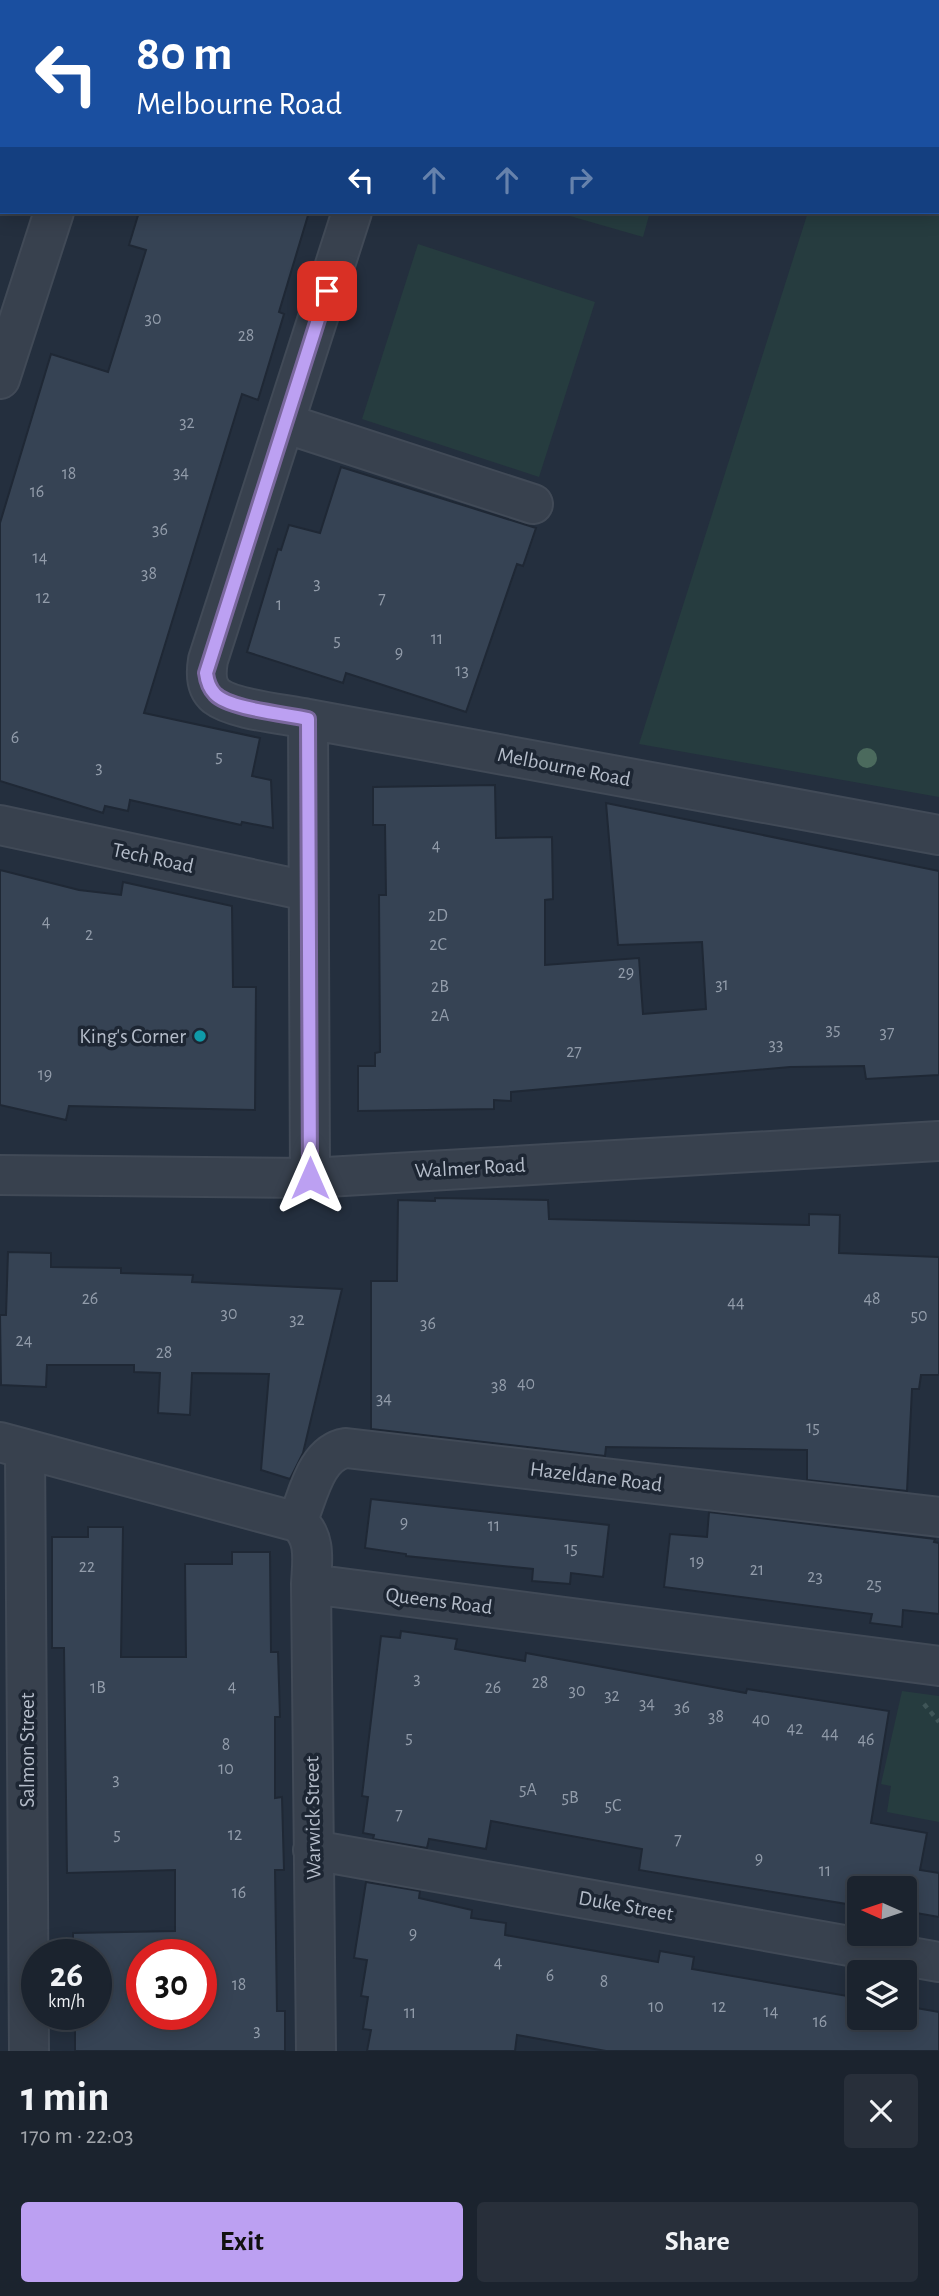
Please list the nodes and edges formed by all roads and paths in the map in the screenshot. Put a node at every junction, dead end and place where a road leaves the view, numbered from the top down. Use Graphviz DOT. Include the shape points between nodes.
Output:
graph roads {
  1 [pos="53,214"];
  2 [pos="351,214"];
  3 [pos="12,304"];
  4 [pos="0,379"];
  5 [pos="284,423"];
  6 [pos="533,503"];
  7 [pos="308,719"];
  8 [pos="0,825"];
  9 [pos="939,835"];
  10 [pos="307,891"];
  11 [pos="939,1141"];
  12 [pos="0,1175"];
  13 [pos="310,1178"];
  14 [pos="13,1446"];
  15 [pos="939,1517"];
  16 [pos="297,1522"];
  17 [pos="311,1584"];
  18 [pos="939,1666"];
  19 [pos="313,1850"];
  20 [pos="939,1962"];
  21 [pos="19,2030"];
  22 [pos="316,2051"];
  1 -- 3 [label="street"];
  2 -- 5 [label="street"];
  3 -- 4 [label="street"];
  5 -- 6 [label="street"];
  5 -- 7 [label="street, Melbourne Road" via="206,673 208,685 223,699"];
  7 -- 9 [label="street, Melbourne Road"];
  7 -- 10 [label="street"];
  8 -- 10 [label="street, Tech Road"];
  10 -- 13 [label="street"];
  11 -- 13 [label="street, Walmer Road"];
  12 -- 13 [label="street, Walmer Road"];
  14 -- 16 [label="street"];
  14 -- 21 [label="street, Salmon Street"];
  15 -- 16 [label="street, Hazeldane Road" via="346,1448 324,1458"];
  16 -- 17 [label="street" via="306,1528 312,1548"];
  17 -- 18 [label="street, Queens Road"];
  17 -- 19 [label="street, Warwick Street"];
  19 -- 20 [label="street, Duke Street"];
  19 -- 22 [label="street, Warwick Street"];
}
